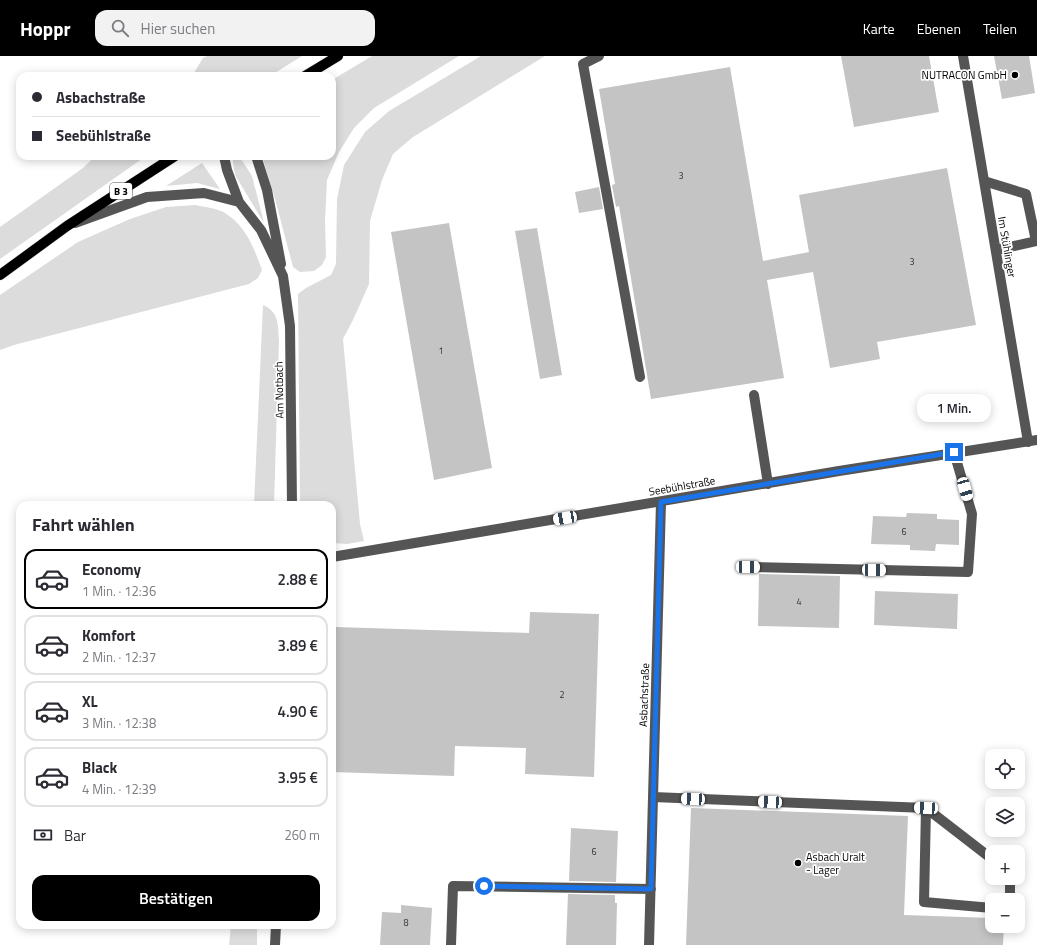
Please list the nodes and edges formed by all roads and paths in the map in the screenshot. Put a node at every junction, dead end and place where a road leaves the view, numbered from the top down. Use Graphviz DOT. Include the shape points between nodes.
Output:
graph roads {
  1 [pos="338,56"];
  2 [pos="599,56"];
  3 [pos="963,56"];
  4 [pos="312,72"];
  5 [pos="169,160"];
  6 [pos="225,160"];
  7 [pos="257,160"];
  8 [pos="984,181"];
  9 [pos="239,202"];
  10 [pos="67,226"];
  11 [pos="1037,241"];
  12 [pos="996,250"];
  13 [pos="0,275"];
  14 [pos="283,276"];
  15 [pos="640,377"];
  16 [pos="754,395"];
  17 [pos="1033,441"];
  18 [pos="954,452"];
  19 [pos="768,484"];
  20 [pos="292,501"];
  21 [pos="661,502"];
  22 [pos="336,556"];
  23 [pos="748,567"];
  24 [pos="653,797"];
  25 [pos="926,808"];
  26 [pos="985,854"];
  27 [pos="651,889"];
  28 [pos="985,907"];
  29 [pos="276,929"];
  30 [pos="275,945"];
  31 [pos="451,945"];
  32 [pos="649,945"];
  1 -- 4 [label="main road"];
  2 -- 15 [label="street" via="583,64"];
  3 -- 8 [label="street, Im Stühlinger"];
  5 -- 10 [label="main road, B 3"];
  6 -- 9 [label="street, Am Notbach"];
  7 -- 14 [label="street, Am Notbach" via="267,190"];
  8 -- 11 [label="street" via="1026,194"];
  8 -- 12 [label="street, Im Stühlinger"];
  9 -- 10 [label="street" via="204,193 147,197"];
  9 -- 14 [label="street, Am Notbach" via="262,230"];
  10 -- 13 [label="main road, B 3"];
  11 -- 12 [label="street"];
  12 -- 17 [label="street, Im Stühlinger"];
  14 -- 20 [label="street, Am Notbach" via="290,326"];
  16 -- 19 [label="street"];
  17 -- 18 [label="street, Seebühlstraße"];
  18 -- 19 [label="street, Seebühlstraße"];
  18 -- 23 [label="street" via="972,514 968,572"];
  19 -- 21 [label="street, Seebühlstraße"];
  21 -- 22 [label="street, Seebühlstraße"];
  21 -- 24 [label="street, Asbachstraße"];
  24 -- 25 [label="street"];
  24 -- 27 [label="street, Asbachstraße"];
  25 -- 26 [label="street"];
  25 -- 28 [label="street" via="924,902"];
  27 -- 31 [label="street" via="453,886"];
  27 -- 32 [label="street, Asbachstraße"];
  29 -- 30 [label="street"];
}
